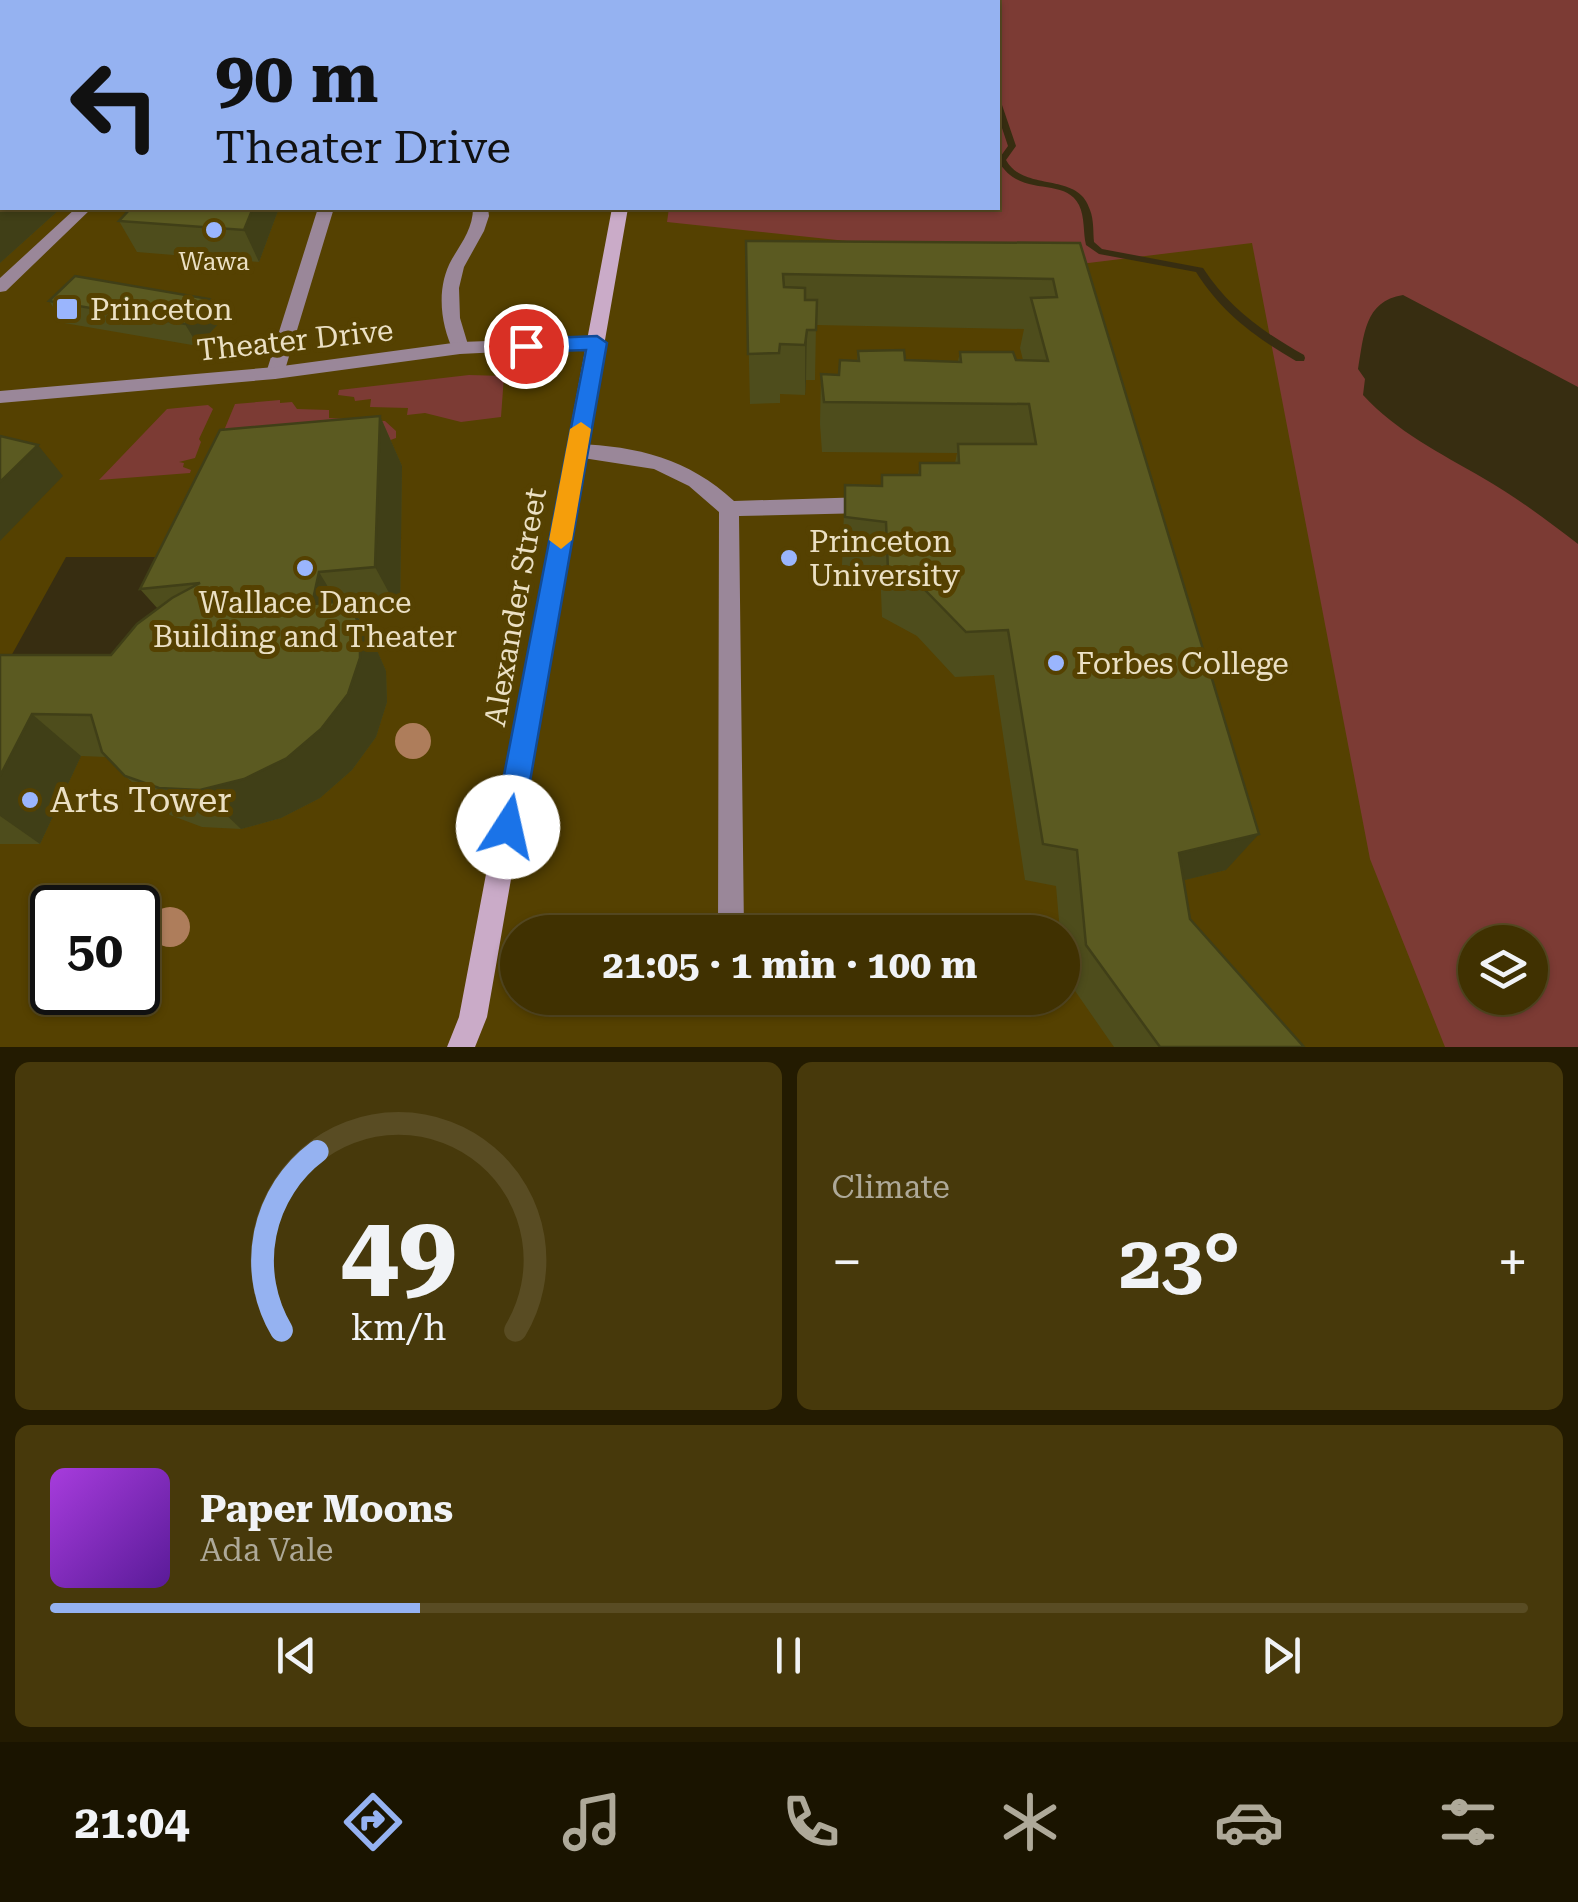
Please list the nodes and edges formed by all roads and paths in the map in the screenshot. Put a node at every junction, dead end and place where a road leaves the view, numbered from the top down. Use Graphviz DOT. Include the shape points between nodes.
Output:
graph roads {
  1 [pos="82,210"];
  2 [pos="325,210"];
  3 [pos="480,210"];
  4 [pos="620,210"];
  5 [pos="0,286"];
  6 [pos="597,343"];
  7 [pos="460,348"];
  8 [pos="275,373"];
  9 [pos="0,397"];
  10 [pos="577,451"];
  11 [pos="886,504"];
  12 [pos="729,509"];
  13 [pos="731,915"];
  14 [pos="473,1017"];
  15 [pos="461,1047"];
  16 [pos="480,1047"];
  1 -- 5 [label="street"];
  2 -- 8 [label="street"];
  3 -- 7 [label="street" via="449,297"];
  4 -- 6 [label="main road, Alexander Street"];
  6 -- 7 [label="street, Theater Drive"];
  6 -- 10 [label="main road, Alexander Street"];
  7 -- 8 [label="street, Theater Drive"];
  8 -- 9 [label="street, Theater Drive"];
  10 -- 12 [label="street" via="623,452 676,467"];
  10 -- 14 [label="main road, Alexander Street"];
  11 -- 12 [label="street"];
  12 -- 13 [label="street"];
  14 -- 15 [label="main road, Alexander Street"];
  14 -- 16 [label="main road, Alexander Street"];
}
